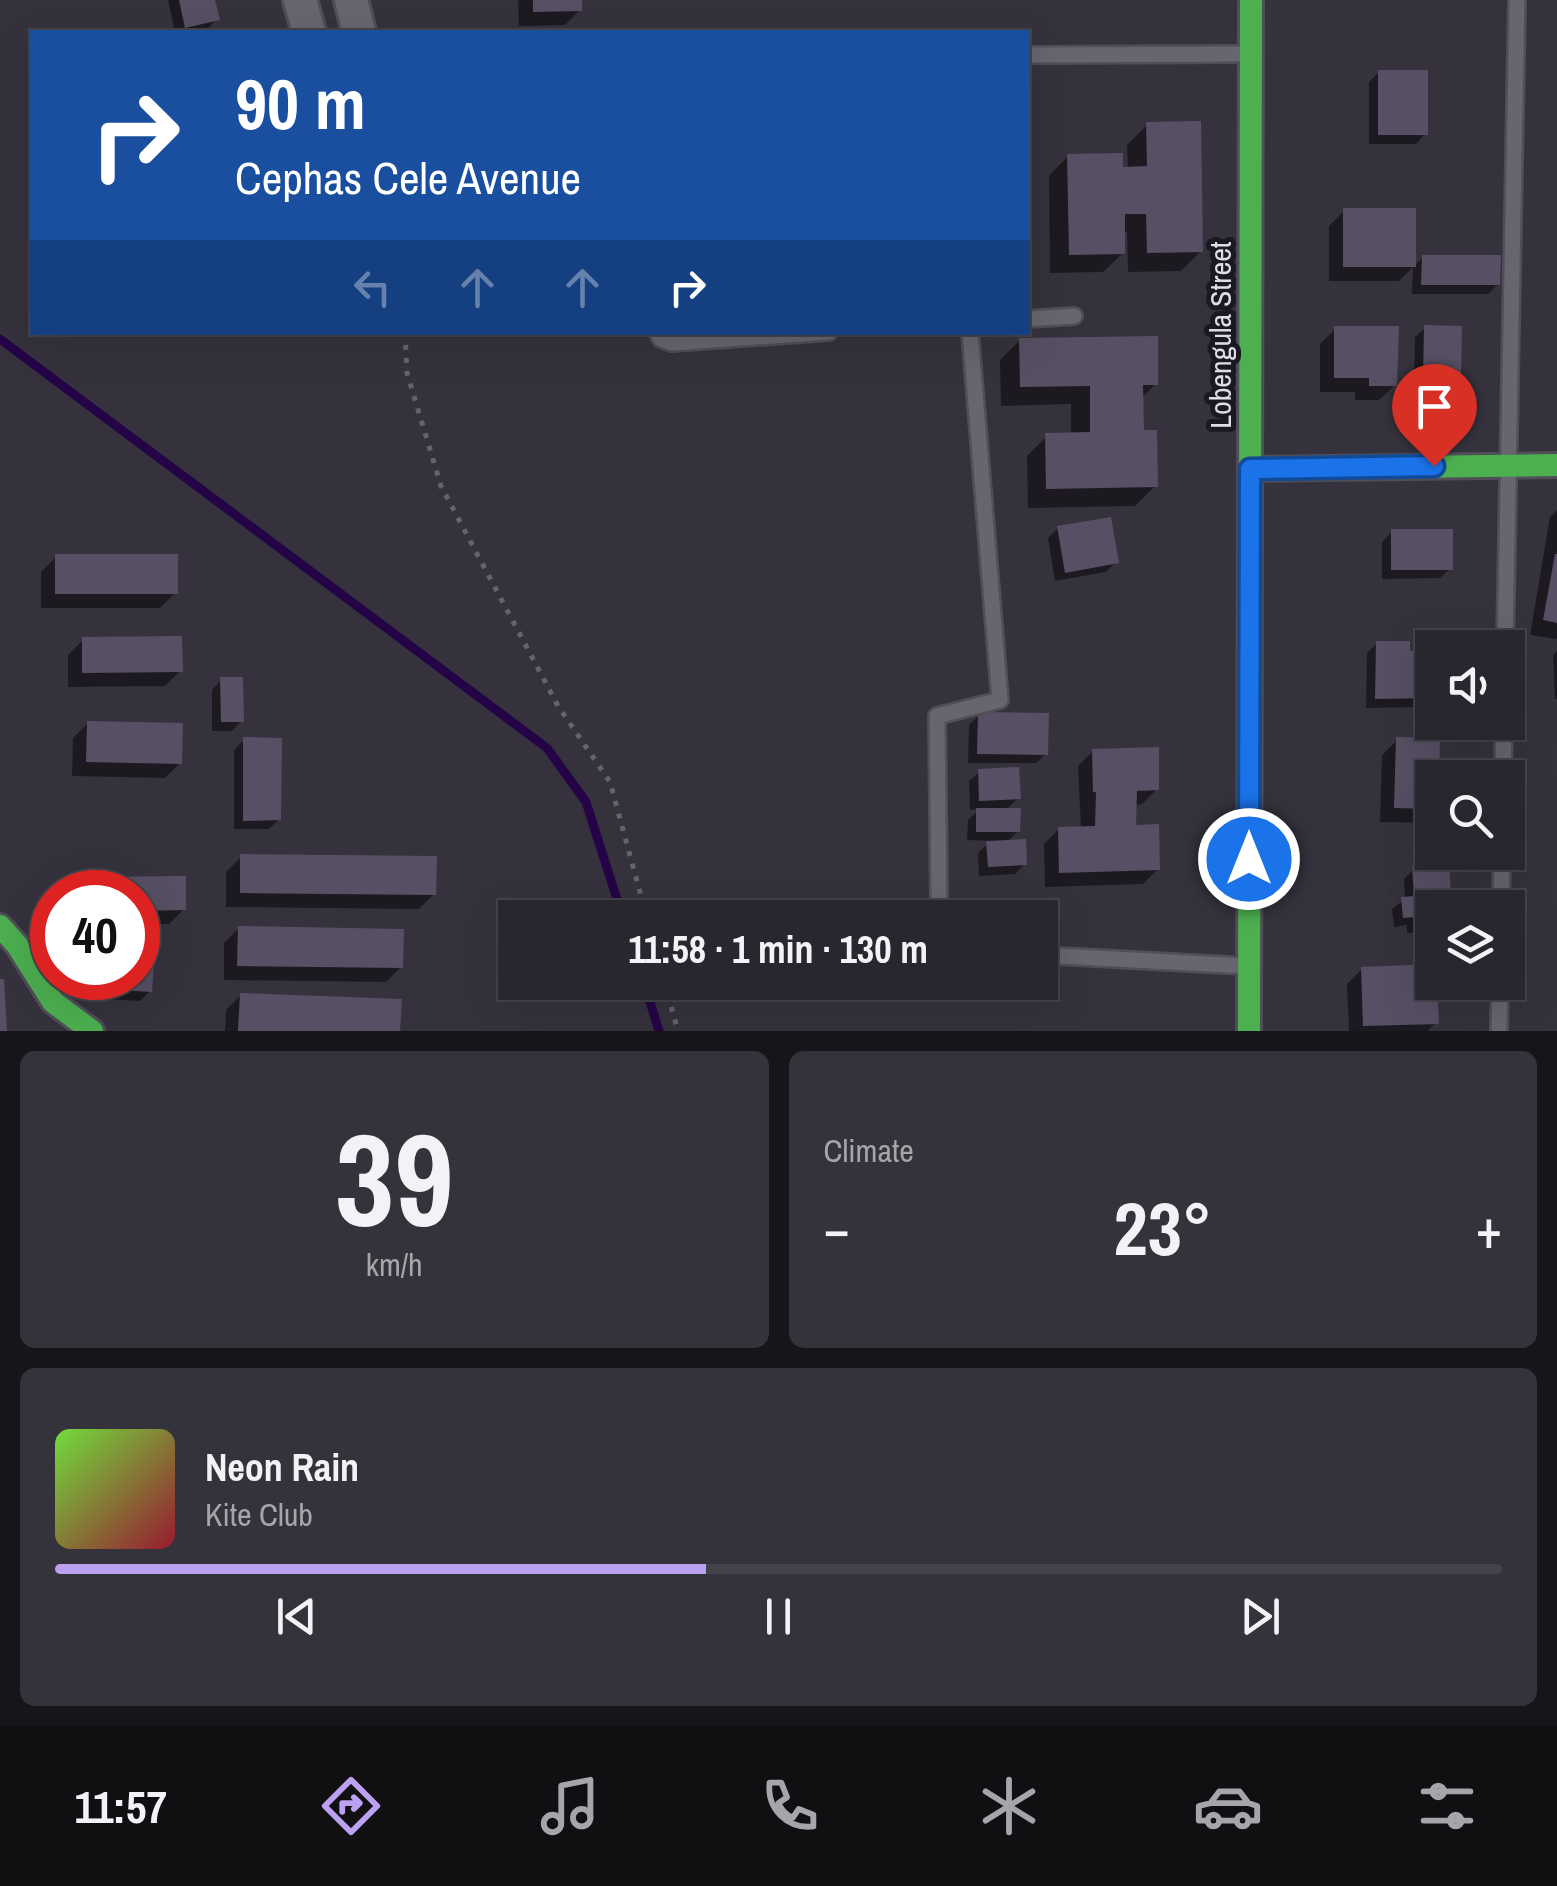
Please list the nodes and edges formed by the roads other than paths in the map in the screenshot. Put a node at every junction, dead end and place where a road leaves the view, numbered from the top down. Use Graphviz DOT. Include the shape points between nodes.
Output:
graph roads {
  1 [pos="300,0"];
  2 [pos="351,0"];
  3 [pos="1251,0"];
  4 [pos="1517,0"];
  5 [pos="308,30"];
  6 [pos="358,30"];
  7 [pos="1251,54"];
  8 [pos="1030,55"];
  9 [pos="1074,316"];
  10 [pos="1030,320"];
  11 [pos="659,335"];
  12 [pos="786,335"];
  13 [pos="970,335"];
  14 [pos="1508,465"];
  15 [pos="1557,466"];
  16 [pos="1250,469"];
  17 [pos="1505,630"];
  18 [pos="939,900"];
  19 [pos="0,926"];
  20 [pos="1058,956"];
  21 [pos="1249,966"];
  22 [pos="1500,1000"];
  23 [pos="92,1031"];
  24 [pos="1249,1031"];
  25 [pos="1499,1031"];
  1 -- 5 [label="street"];
  2 -- 6 [label="street"];
  3 -- 7 [label="street, Lobengula Street"];
  4 -- 14 [label="lane"];
  7 -- 8 [label="lane"];
  7 -- 16 [label="street, Lobengula Street"];
  9 -- 10 [label="lane"];
  11 -- 12 [label="lane" via="672,343"];
  13 -- 18 [label="lane" via="1000,700 936,716"];
  14 -- 15 [label="street"];
  14 -- 16 [label="street"];
  14 -- 17 [label="lane"];
  16 -- 21 [label="street, Lobengula Street"];
  19 -- 23 [label="street" via="53,1002"];
  20 -- 21 [label="lane"];
  21 -- 24 [label="street, Lobengula Street"];
  22 -- 25 [label="lane"];
}
